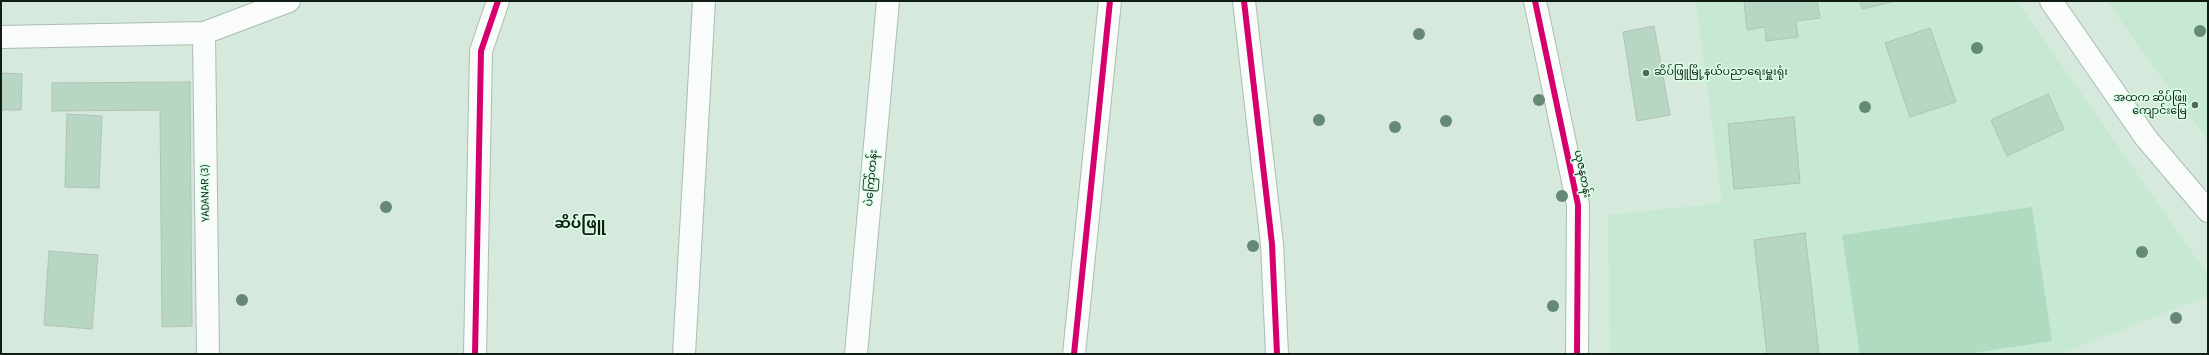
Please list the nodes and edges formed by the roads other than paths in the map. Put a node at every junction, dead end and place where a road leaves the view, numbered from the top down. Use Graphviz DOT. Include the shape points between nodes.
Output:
graph roads {
  1 [pos="289,1"];
  2 [pos="498,1"];
  3 [pos="704,1"];
  4 [pos="888,1"];
  5 [pos="1110,1"];
  6 [pos="1244,1"];
  7 [pos="1535,1"];
  8 [pos="2051,1"];
  9 [pos="204,32"];
  10 [pos="1,37"];
  11 [pos="2208,211"];
  12 [pos="208,354"];
  13 [pos="475,354"];
  14 [pos="684,354"];
  15 [pos="856,354"];
  16 [pos="1074,354"];
  17 [pos="1277,354"];
  18 [pos="1577,354"];
  1 -- 9 [label="street"];
  2 -- 13 [label="street" via="481,51"];
  3 -- 14 [label="street"];
  4 -- 15 [label="street, ပဲကြော်တန်း"];
  5 -- 16 [label="street"];
  6 -- 17 [label="street" via="1272,244"];
  7 -- 18 [label="street, ယုဇနတန်း" via="1578,205"];
  8 -- 11 [label="street" via="2146,138"];
  9 -- 10 [label="street"];
  9 -- 12 [label="street, YADANAR (3)"];
}
